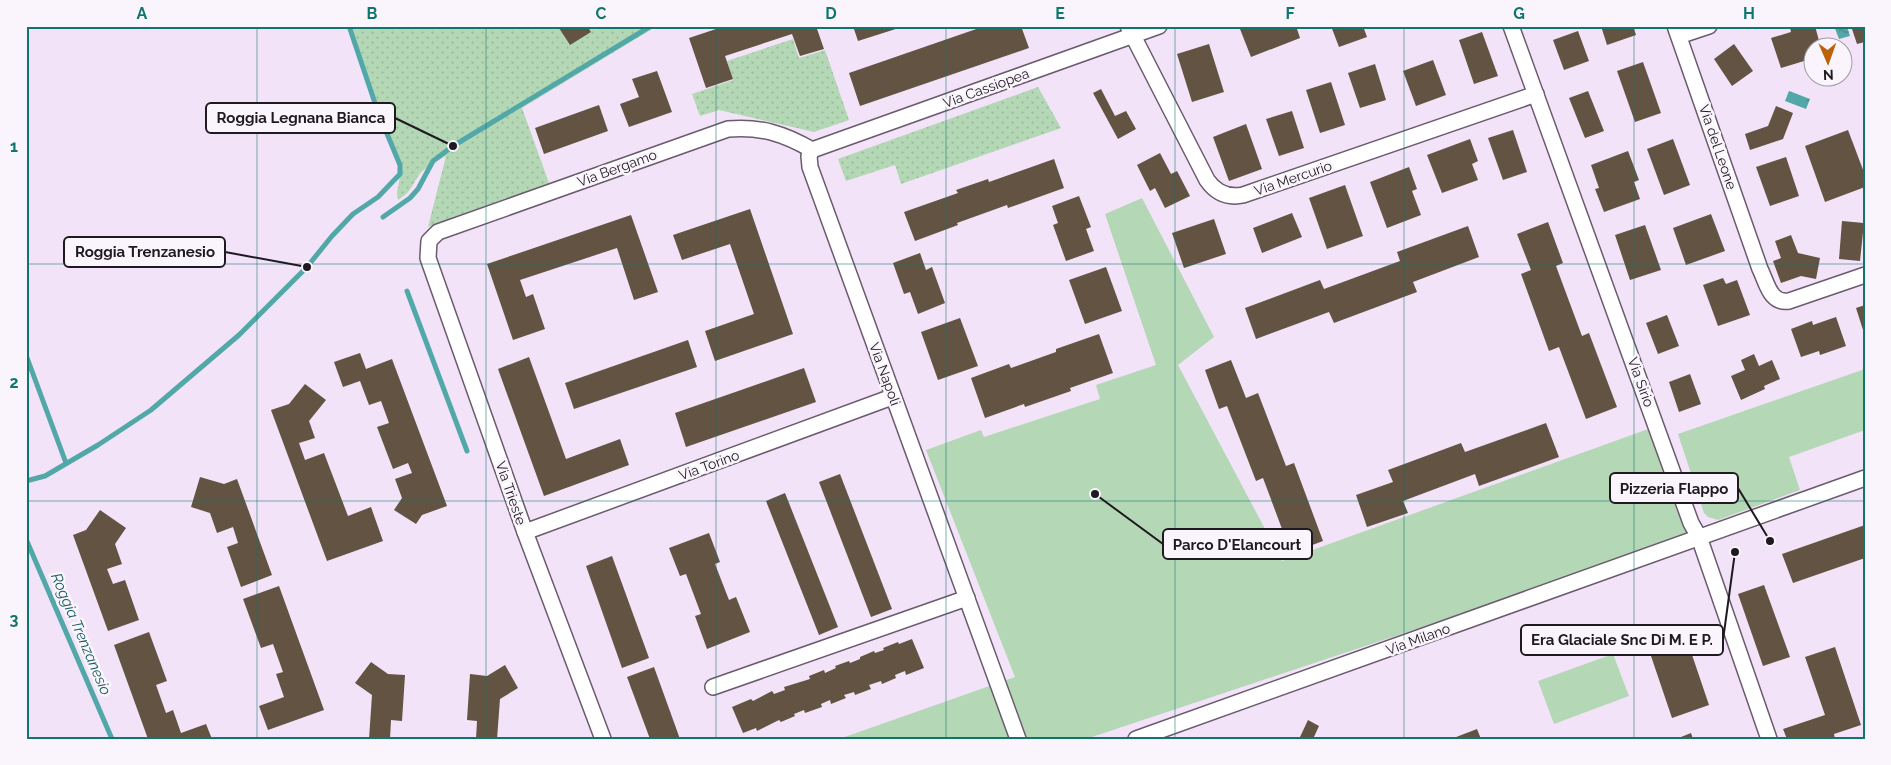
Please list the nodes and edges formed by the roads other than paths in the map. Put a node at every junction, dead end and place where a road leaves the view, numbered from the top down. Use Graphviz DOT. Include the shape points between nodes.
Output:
graph roads {
  1 [pos="1159,26"];
  2 [pos="1511,26"];
  3 [pos="1709,26"];
  4 [pos="1130,31"];
  5 [pos="1677,31"];
  6 [pos="1536,94"];
  7 [pos="812,150"];
  8 [pos="428,244"];
  9 [pos="1865,275"];
  10 [pos="892,397"];
  11 [pos="1865,478"];
  12 [pos="525,532"];
  13 [pos="1699,537"];
  14 [pos="967,598"];
  15 [pos="713,687"];
  16 [pos="603,739"];
  17 [pos="1018,739"];
  18 [pos="1136,739"];
  19 [pos="1769,739"];
  1 -- 4 [label="street, Via Cassiopea"];
  2 -- 6 [label="street, Via Sirio"];
  3 -- 5 [label="street"];
  4 -- 6 [label="street, Via Mercurio" via="1208,180 1218,192 1231,196 1243,195"];
  4 -- 7 [label="street, Via Cassiopea"];
  5 -- 9 [label="street, Via del Leone" via="1760,269 1773,296 1786,302"];
  6 -- 13 [label="street, Via Sirio" via="1691,523"];
  7 -- 8 [label="street, Via Bergamo" via="770,131 728,129 438,232"];
  7 -- 10 [label="street, Via Napoli" via="810,167"];
  8 -- 12 [label="street, Via Trieste" via="428,258"];
  10 -- 12 [label="street, Via Torino"];
  10 -- 14 [label="street, Via Napoli"];
  11 -- 13 [label="street, Via Milano"];
  12 -- 16 [label="street, Via Trieste"];
  13 -- 18 [label="street, Via Milano"];
  13 -- 19 [label="street, Via Sirio"];
  14 -- 15 [label="street"];
  14 -- 17 [label="street, Via Napoli"];
}
